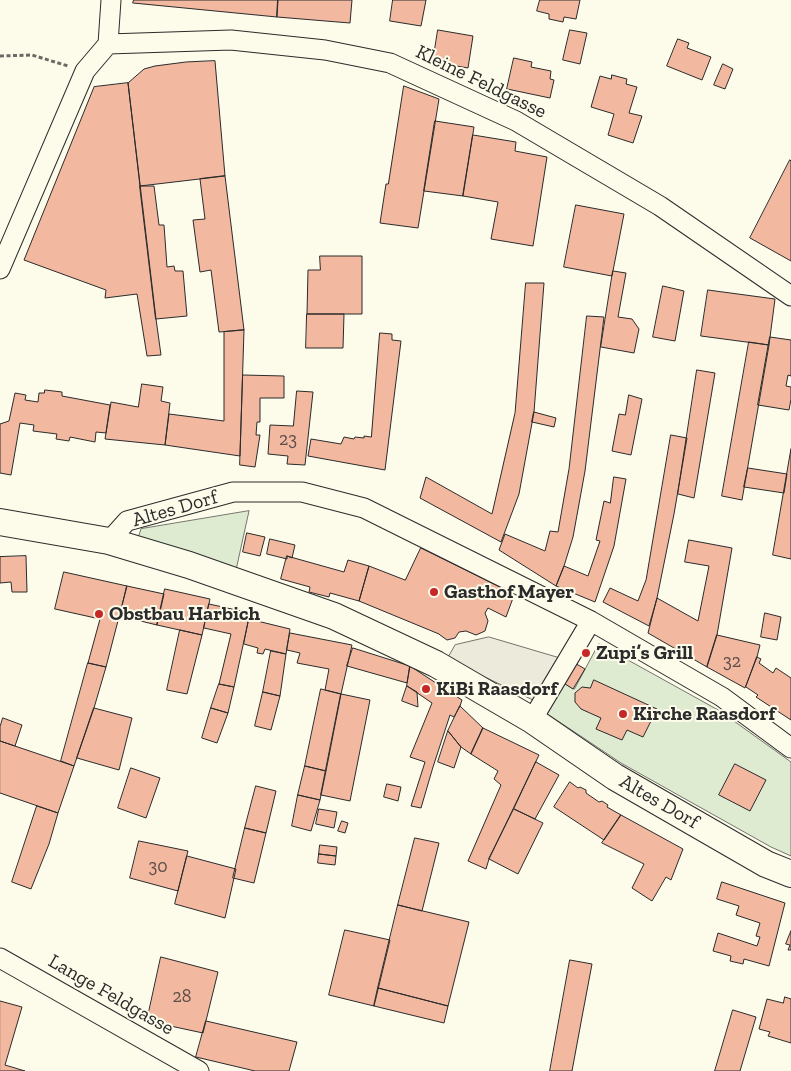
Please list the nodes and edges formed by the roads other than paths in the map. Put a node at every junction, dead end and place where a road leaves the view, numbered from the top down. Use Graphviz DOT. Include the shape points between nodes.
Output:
graph roads {
  1 [pos="111,0"];
  2 [pos="108,44"];
  3 [pos="0,269"];
  4 [pos="791,296"];
  5 [pos="0,522"];
  6 [pos="109,541"];
  7 [pos="591,621"];
  8 [pos="532,720"];
  9 [pos="791,748"];
  10 [pos="791,874"];
  11 [pos="0,958"];
  12 [pos="199,1071"];
  1 -- 2 [label="street"];
  2 -- 3 [label="street" via="86,71"];
  2 -- 4 [label="street, Kleine Feldgasse" via="231,40 325,50 390,63 516,121 660,206"];
  5 -- 6 [label="main road"];
  6 -- 7 [label="street, Altes Dorf" via="127,521 233,492 302,492 364,508"];
  6 -- 8 [label="main road, Altes Dorf" via="334,616 436,664"];
  7 -- 8 [label="street"];
  7 -- 9 [label="street, Altes Dorf" via="722,697"];
  8 -- 10 [label="main road, Altes Dorf" via="615,777 766,864"];
  11 -- 12 [label="street, Lange Feldgasse"];
}
